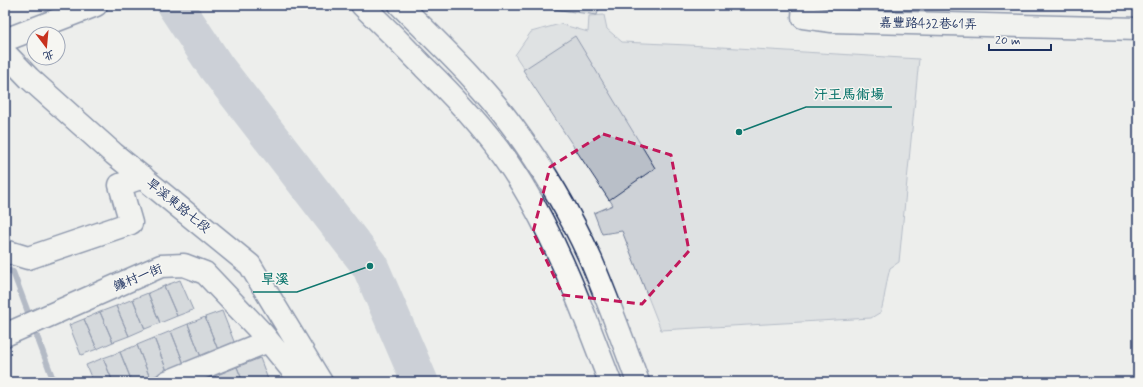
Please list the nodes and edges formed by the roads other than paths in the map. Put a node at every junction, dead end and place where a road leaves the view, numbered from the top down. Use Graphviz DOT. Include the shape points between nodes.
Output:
graph roads {
  1 [pos="96,5"];
  2 [pos="362,5"];
  3 [pos="400,5"];
  4 [pos="804,5"];
  5 [pos="1138,29"];
  6 [pos="5,40"];
  7 [pos="5,53"];
  8 [pos="143,178"];
  9 [pos="5,251"];
  10 [pos="5,335"];
  11 [pos="268,341"];
  12 [pos="167,382"];
  13 [pos="302,382"];
  14 [pos="321,382"];
  15 [pos="610,382"];
  16 [pos="638,382"];
  1 -- 6 [label="street"];
  2 -- 15 [label="street" via="449,91 521,183 550,235 568,275"];
  3 -- 16 [label="street" via="482,89 513,126 540,167 563,204 591,260"];
  4 -- 5 [label="street, 嘉豐路432巷61弄" via="803,17 832,22"];
  7 -- 8 [label="street, 旱溪東路七段" via="29,78"];
  8 -- 9 [label="street" via="120,185 131,223 28,258"];
  8 -- 14 [label="street, 旱溪東路七段" via="250,265"];
  10 -- 11 [label="street, 鐮村一街" via="161,266 184,265 205,273"];
  11 -- 12 [label="street"];
  11 -- 13 [label="street, 鐮村一街"];
}
